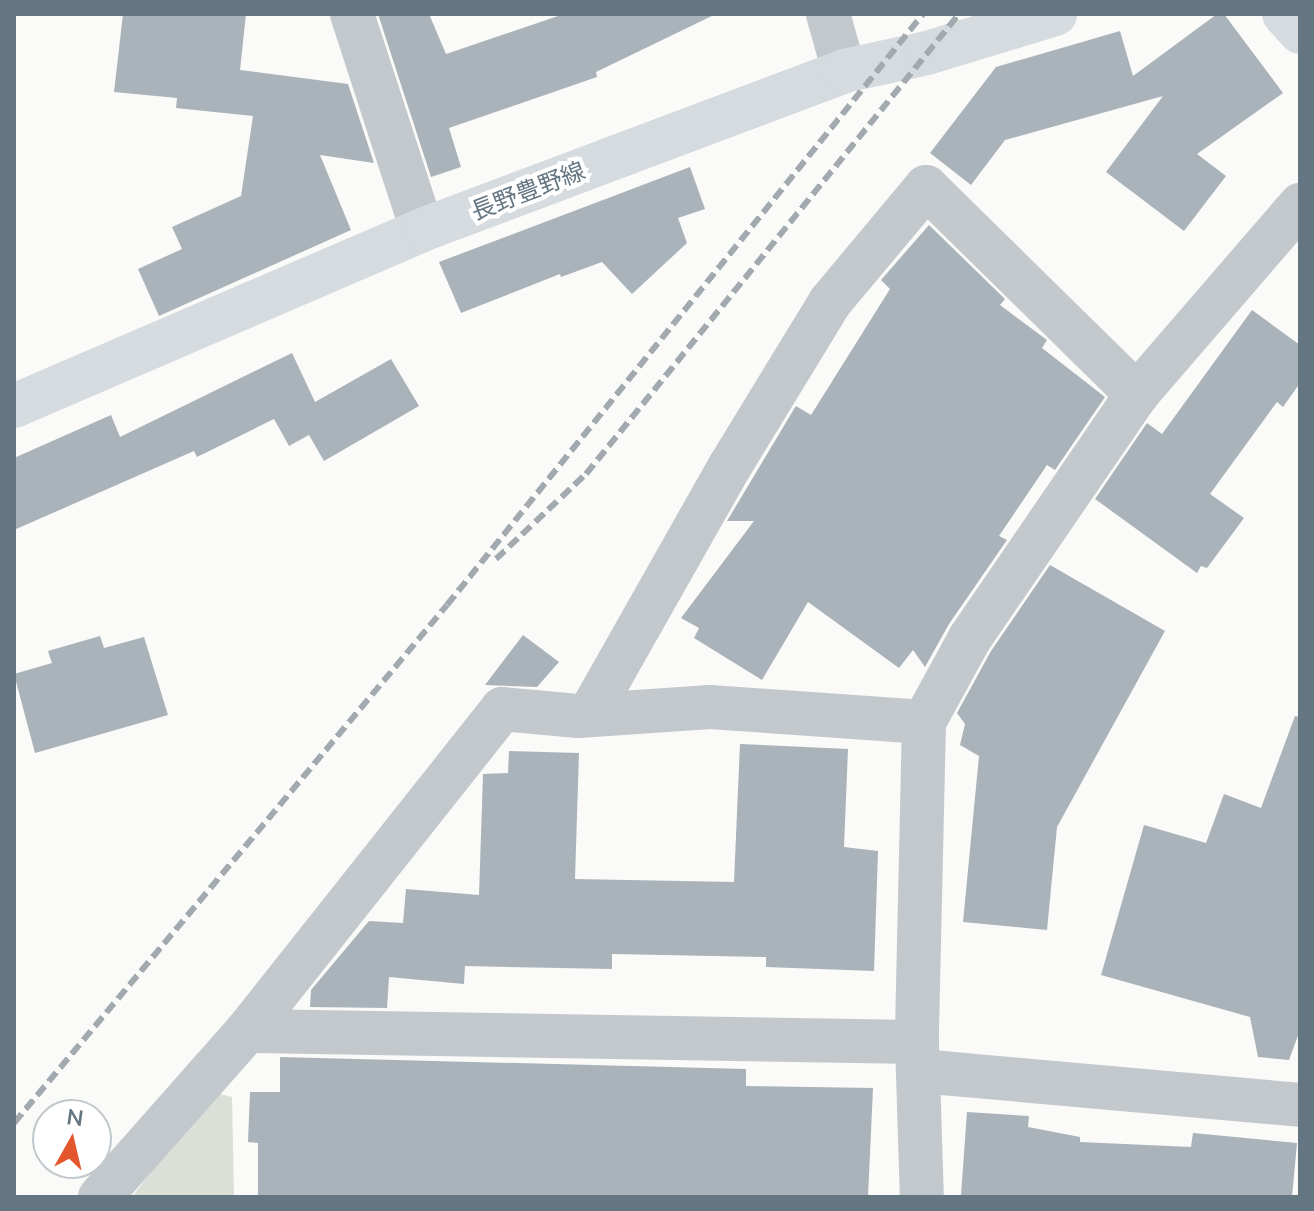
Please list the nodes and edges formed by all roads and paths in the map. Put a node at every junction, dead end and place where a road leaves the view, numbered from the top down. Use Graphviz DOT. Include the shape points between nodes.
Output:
graph roads {
  1 [pos="352,14"];
  2 [pos="828,14"];
  3 [pos="1055,14"];
  4 [pos="1284,14"];
  5 [pos="1300,32"];
  6 [pos="844,71"];
  7 [pos="1300,205"];
  8 [pos="422,230"];
  9 [pos="1137,394"];
  10 [pos="14,406"];
  11 [pos="589,715"];
  12 [pos="924,722"];
  13 [pos="247,1031"];
  14 [pos="918,1057"];
  15 [pos="1300,1105"];
  16 [pos="100,1197"];
  17 [pos="922,1197"];
  1 -- 8 [label="street"];
  2 -- 6 [label="street"];
  3 -- 6 [label="main road, 長野豊野線" via="927,53"];
  4 -- 5 [label="main road"];
  6 -- 8 [label="main road, 長野豊野線"];
  7 -- 9 [label="street"];
  8 -- 10 [label="main road, 長野豊野線"];
  9 -- 11 [label="street" via="926,187 830,302"];
  9 -- 12 [label="street" via="970,638"];
  11 -- 12 [label="street" via="710,707"];
  11 -- 13 [label="street" via="502,709"];
  12 -- 14 [label="street"];
  13 -- 14 [label="street"];
  13 -- 16 [label="street"];
  14 -- 15 [label="street"];
  14 -- 17 [label="street"];
}
